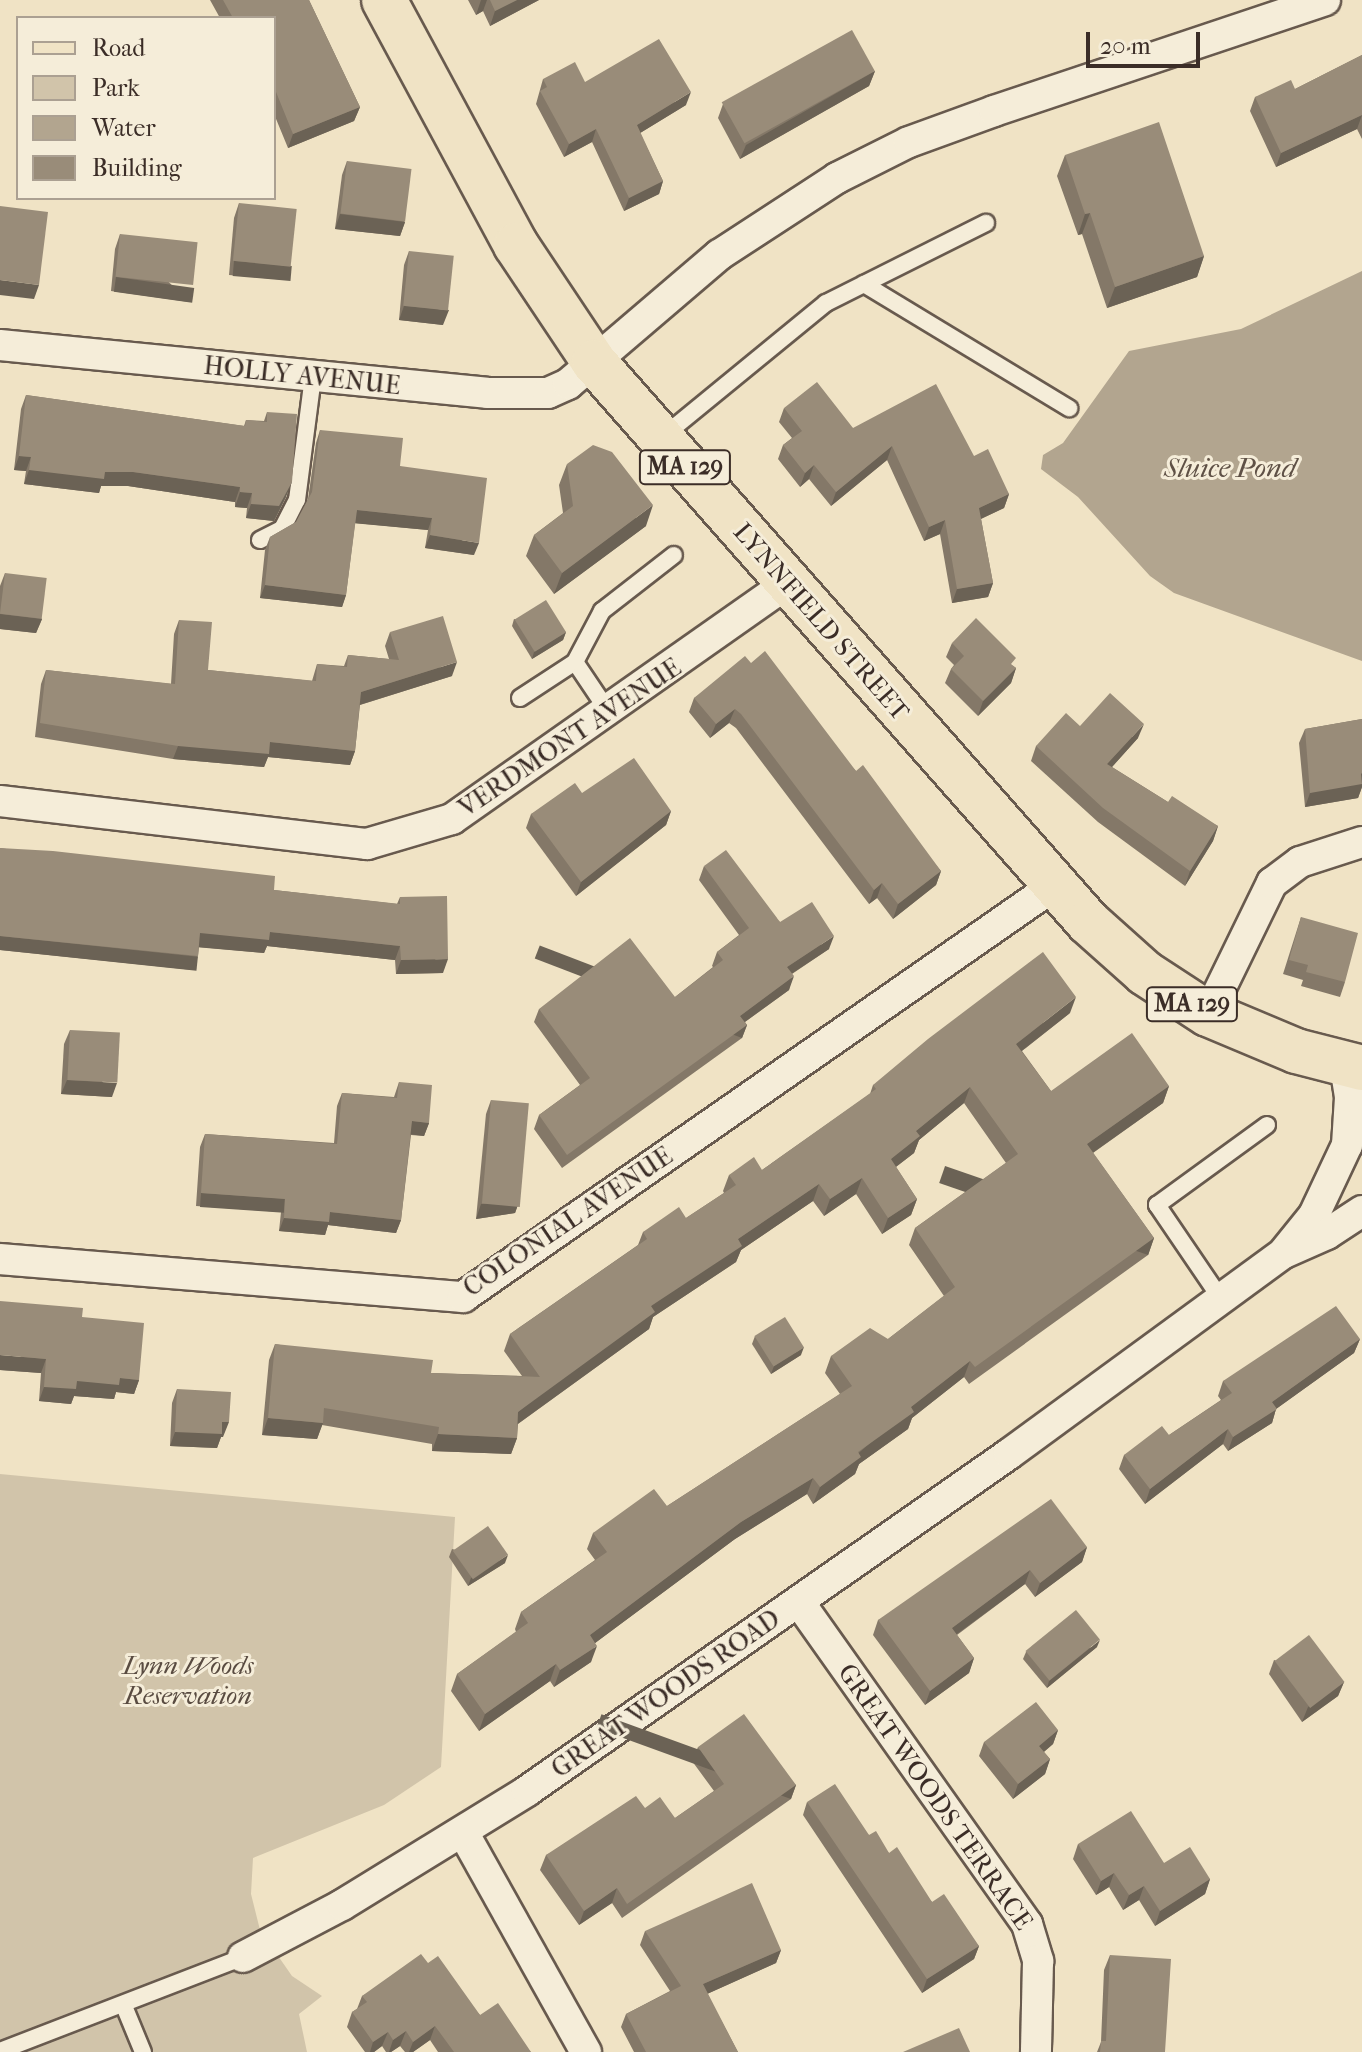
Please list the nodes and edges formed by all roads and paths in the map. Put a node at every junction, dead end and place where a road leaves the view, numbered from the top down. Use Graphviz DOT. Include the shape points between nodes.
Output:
graph roads {
  1 [pos="384,0"];
  2 [pos="1325,0"];
  3 [pos="986,223"];
  4 [pos="864,284"];
  5 [pos="0,345"];
  6 [pos="594,362"];
  7 [pos="313,377"];
  8 [pos="1069,408"];
  9 [pos="660,439"];
  10 [pos="260,540"];
  11 [pos="674,555"];
  12 [pos="786,584"];
  13 [pos="575,662"];
  14 [pos="520,698"];
  15 [pos="608,711"];
  16 [pos="0,801"];
  17 [pos="1362,842"];
  18 [pos="1055,885"];
  19 [pos="1208,1014"];
  20 [pos="1353,1066"];
  21 [pos="1267,1125"];
  22 [pos="1362,1211"];
  23 [pos="1284,1253"];
  24 [pos="0,1259"];
  25 [pos="1221,1299"];
  26 [pos="799,1602"];
  27 [pos="463,1832"];
  28 [pos="243,1957"];
  29 [pos="124,2006"];
  30 [pos="0,2051"];
  31 [pos="143,2052"];
  32 [pos="586,2052"];
  33 [pos="1036,2052"];
  1 -- 6 [label="main road, LYNNFIELD STREET / MA 129" via="516,245"];
  2 -- 6 [label="street, HOLLY AVENUE" via="994,111 849,172 719,255"];
  3 -- 4 [label="lane"];
  4 -- 8 [label="lane"];
  4 -- 9 [label="lane" via="826,303"];
  5 -- 7 [label="street, HOLLY AVENUE"];
  6 -- 7 [label="street, HOLLY AVENUE" via="548,393 487,393"];
  6 -- 9 [label="main road, LYNNFIELD STREET / MA 129"];
  7 -- 10 [label="lane" via="297,500 282,529"];
  9 -- 12 [label="main road, LYNNFIELD STREET / MA 129"];
  11 -- 13 [label="lane" via="602,611"];
  12 -- 15 [label="street, VERDMONT AVENUE"];
  12 -- 18 [label="main road, LYNNFIELD STREET / MA 129"];
  13 -- 14 [label="lane"];
  13 -- 15 [label="lane"];
  15 -- 16 [label="street, VERDMONT AVENUE" via="452,819 367,844"];
  17 -- 19 [label="street" via="1316,854 1272,883"];
  18 -- 19 [label="main road, LYNNFIELD STREET / MA 129" via="1115,949"];
  18 -- 24 [label="street, COLONIAL AVENUE" via="463,1297"];
  19 -- 20 [label="main road, LYNNFIELD STREET / MA 129" via="1251,1035"];
  20 -- 23 [label="street, GREAT WOODS ROAD" via="1347,1145 1314,1215"];
  21 -- 25 [label="lane" via="1157,1205"];
  22 -- 23 [label="street, GREAT WOODS ROAD"];
  23 -- 25 [label="street, GREAT WOODS ROAD"];
  25 -- 26 [label="street, GREAT WOODS ROAD"];
  26 -- 27 [label="street, GREAT WOODS ROAD"];
  26 -- 33 [label="street, GREAT WOODS TERRACE" via="1027,1924 1038,1961"];
  27 -- 28 [label="street, GREAT WOODS ROAD"];
  27 -- 32 [label="street"];
  28 -- 29 [label="lane, GREAT WOODS ROAD"];
  29 -- 30 [label="lane, GREAT WOODS ROAD"];
  29 -- 31 [label="lane"];
}
